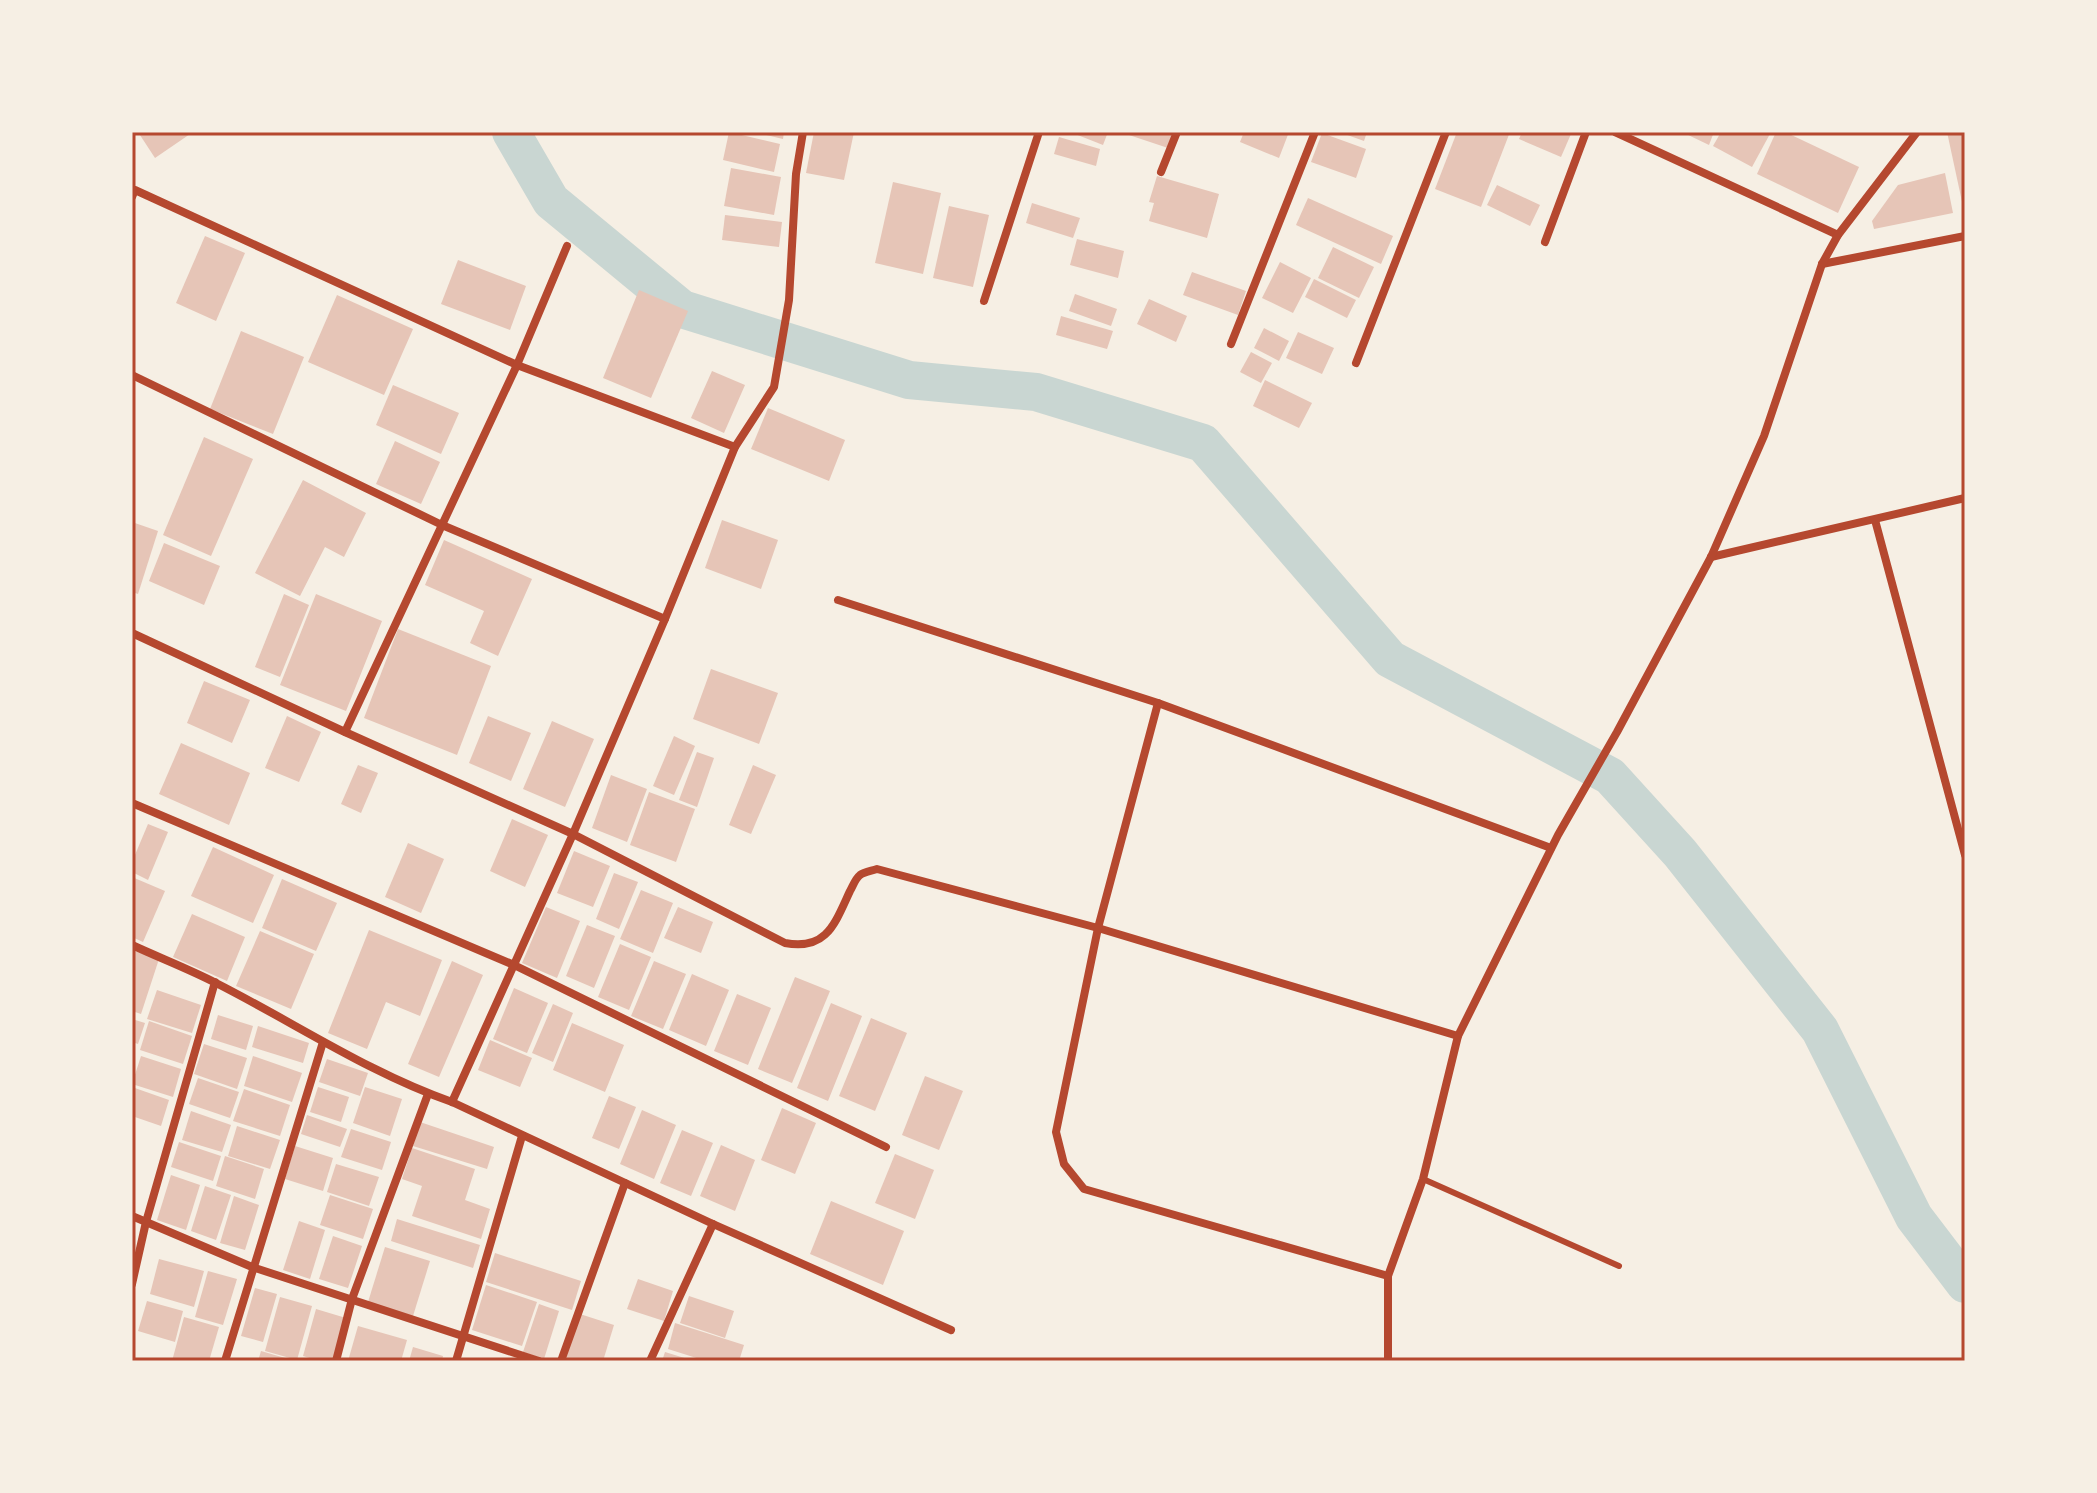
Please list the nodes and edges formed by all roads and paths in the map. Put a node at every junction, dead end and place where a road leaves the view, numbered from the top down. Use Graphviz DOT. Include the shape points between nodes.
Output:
graph roads {
  1 [pos="803,132"];
  2 [pos="1039,132"];
  3 [pos="1177,132"];
  4 [pos="1315,132"];
  5 [pos="1446,132"];
  6 [pos="1586,132"];
  7 [pos="1615,132"];
  8 [pos="1917,132"];
  9 [pos="1161,172"];
  10 [pos="133,192"];
  11 [pos="1838,235"];
  12 [pos="1965,236"];
  13 [pos="1545,242"];
  14 [pos="567,246"];
  15 [pos="1822,264"];
  16 [pos="984,301"];
  17 [pos="1231,344"];
  18 [pos="1356,363"];
  19 [pos="517,365"];
  20 [pos="132,375"];
  21 [pos="735,447"];
  22 [pos="1965,498"];
  23 [pos="1875,520"];
  24 [pos="442,525"];
  25 [pos="1711,557"];
  26 [pos="838,600"];
  27 [pos="665,619"];
  28 [pos="132,633"];
  29 [pos="1158,703"];
  30 [pos="345,732"];
  31 [pos="132,803"];
  32 [pos="573,834"];
  33 [pos="1551,848"];
  34 [pos="1965,855"];
  35 [pos="1098,928"];
  36 [pos="132,945"];
  37 [pos="514,965"];
  38 [pos="215,982"];
  39 [pos="1458,1036"];
  40 [pos="323,1042"];
  41 [pos="428,1094"];
  42 [pos="452,1102"];
  43 [pos="522,1136"];
  44 [pos="886,1147"];
  45 [pos="1423,1179"];
  46 [pos="625,1183"];
  47 [pos="132,1216"];
  48 [pos="146,1222"];
  49 [pos="713,1224"];
  50 [pos="1619,1266"];
  51 [pos="252,1267"];
  52 [pos="1388,1276"];
  53 [pos="132,1284"];
  54 [pos="352,1299"];
  55 [pos="951,1330"];
  56 [pos="463,1336"];
  57 [pos="225,1361"];
  58 [pos="336,1361"];
  59 [pos="456,1361"];
  60 [pos="539,1361"];
  61 [pos="561,1361"];
  62 [pos="650,1361"];
  63 [pos="1388,1361"];
  1 -- 21 [label="street" via="789,300 774,387"];
  2 -- 16 [label="street"];
  3 -- 9 [label="street"];
  4 -- 17 [label="street"];
  5 -- 18 [label="street"];
  6 -- 13 [label="street"];
  7 -- 11 [label="street"];
  8 -- 11 [label="street"];
  10 -- 19 [label="street"];
  11 -- 15 [label="street"];
  12 -- 15 [label="street"];
  14 -- 19 [label="street"];
  15 -- 25 [label="street" via="1764,436"];
  19 -- 21 [label="street"];
  19 -- 24 [label="street"];
  20 -- 24 [label="street"];
  21 -- 27 [label="street"];
  22 -- 23 [label="street"];
  23 -- 25 [label="street"];
  23 -- 34 [label="street"];
  24 -- 27 [label="street"];
  24 -- 30 [label="street"];
  25 -- 33 [label="street"];
  26 -- 29 [label="street"];
  27 -- 32 [label="street"];
  28 -- 30 [label="street"];
  29 -- 33 [label="street"];
  29 -- 35 [label="street"];
  30 -- 32 [label="street"];
  31 -- 37 [label="street"];
  32 -- 35 [label="street" via="785,943 816,942 832,931 861,873 877,869"];
  32 -- 37 [label="street"];
  33 -- 39 [label="street"];
  35 -- 39 [label="street"];
  35 -- 52 [label="street" via="1056,1132 1064,1164 1084,1189"];
  36 -- 38 [label="street"];
  37 -- 42 [label="street"];
  37 -- 44 [label="street"];
  38 -- 40 [label="street"];
  38 -- 48 [label="street"];
  39 -- 45 [label="street"];
  40 -- 41 [label="street"];
  40 -- 51 [label="street"];
  41 -- 42 [label="street"];
  41 -- 54 [label="street"];
  42 -- 43 [label="street"];
  43 -- 46 [label="street"];
  43 -- 56 [label="street"];
  45 -- 50 [label="lane"];
  45 -- 52 [label="street"];
  46 -- 49 [label="street"];
  46 -- 61 [label="street"];
  47 -- 48 [label="street"];
  48 -- 51 [label="street"];
  48 -- 53 [label="street"];
  49 -- 55 [label="street"];
  49 -- 62 [label="street"];
  51 -- 54 [label="street"];
  51 -- 57 [label="street"];
  52 -- 63 [label="street"];
  54 -- 56 [label="street"];
  54 -- 58 [label="street"];
  56 -- 59 [label="street"];
  56 -- 60 [label="street"];
}
